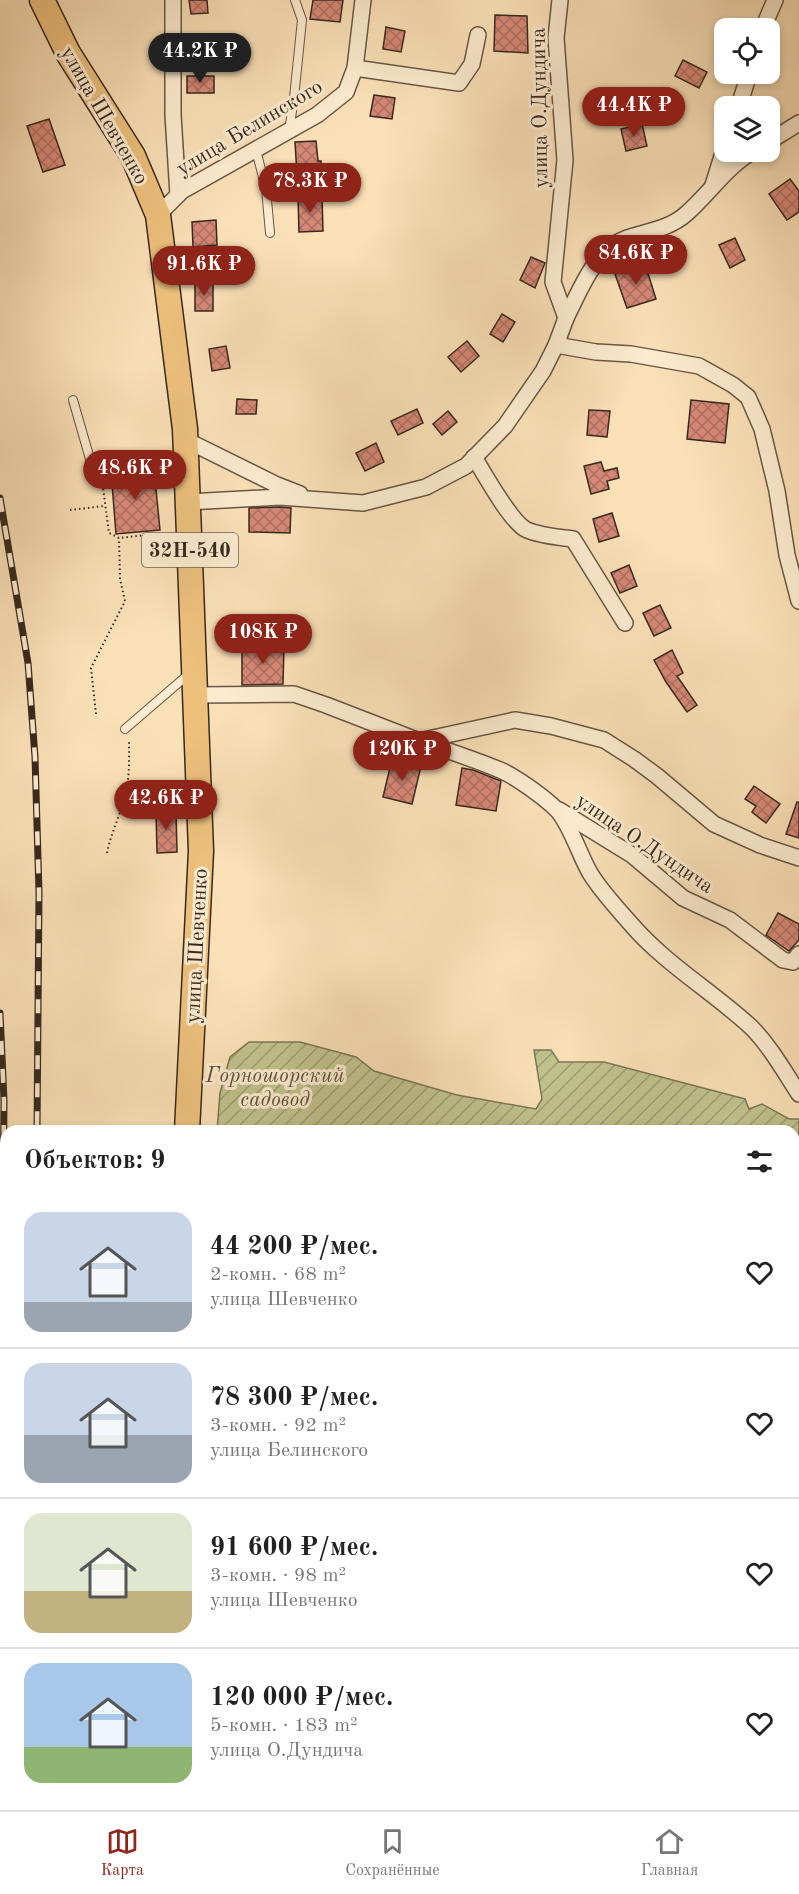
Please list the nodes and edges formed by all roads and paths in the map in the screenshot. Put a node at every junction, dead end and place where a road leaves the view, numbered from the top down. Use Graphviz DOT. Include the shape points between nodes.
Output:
graph roads {
  1 [pos="42,0"];
  2 [pos="173,0"];
  3 [pos="295,0"];
  4 [pos="363,0"];
  5 [pos="560,0"];
  6 [pos="775,0"];
  7 [pos="767,18"];
  8 [pos="478,35"];
  9 [pos="355,68"];
  10 [pos="799,123"];
  11 [pos="289,131"];
  12 [pos="780,135"];
  13 [pos="256,150"];
  14 [pos="720,162"];
  15 [pos="736,162"];
  16 [pos="711,189"];
  17 [pos="178,195"];
  18 [pos="158,215"];
  19 [pos="270,233"];
  20 [pos="565,320"];
  21 [pos="556,345"];
  22 [pos="73,400"];
  23 [pos="187,451"];
  24 [pos="474,458"];
  25 [pos="109,465"];
  26 [pos="317,501"];
  27 [pos="188,502"];
  28 [pos="104,506"];
  29 [pos="70,510"];
  30 [pos="146,535"];
  31 [pos="118,538"];
  32 [pos="799,601"];
  33 [pos="625,623"];
  34 [pos="194,670"];
  35 [pos="195,695"];
  36 [pos="96,714"];
  37 [pos="127,727"];
  38 [pos="419,741"];
  39 [pos="557,810"];
  40 [pos="107,853"];
  41 [pos="799,858"];
  42 [pos="799,954"];
  43 [pos="799,1094"];
  44 [pos="187,1125"];
  1 -- 18 [label="main road, улица Шевченко / 32Н-540" via="68,53 133,156"];
  2 -- 17 [label="street, улица Шевченко" via="172,115"];
  3 -- 11 [label="lane" via="302,20"];
  4 -- 9 [label="street, улица Белинского"];
  5 -- 20 [label="street, улица О.Дундича" via="556,38 565,160 553,282"];
  6 -- 7 [label="street"];
  8 -- 9 [label="street" via="472,64 459,84"];
  9 -- 11 [label="street, улица Белинского" via="346,92"];
  10 -- 12 [label="street"];
  11 -- 13 [label="street, улица Белинского"];
  13 -- 17 [label="street, улица Белинского"];
  13 -- 19 [label="lane" via="266,189"];
  14 -- 16 [label="street"];
  15 -- 16 [label="street"];
  16 -- 20 [label="street" via="673,224 624,239 609,249 597,260"];
  17 -- 18 [label="street, улица Белинского"];
  18 -- 23 [label="main road, улица Шевченко / 32Н-540"];
  20 -- 21 [label="street"];
  21 -- 24 [label="street" via="505,426"];
  21 -- 32 [label="street" via="699,366 748,397 762,429"];
  22 -- 25 [label="lane" via="92,466"];
  23 -- 25 [label="lane"];
  23 -- 26 [label="street"];
  23 -- 27 [label="main road, улица Шевченко / 32Н-540"];
  24 -- 26 [label="street" via="426,487 363,503"];
  24 -- 33 [label="street" via="524,529 573,539"];
  25 -- 28 [label="path" via="102,480"];
  26 -- 27 [label="street" via="280,497"];
  27 -- 34 [label="main road, улица Шевченко / 32Н-540"];
  28 -- 29 [label="path"];
  28 -- 31 [label="path" via="109,533"];
  30 -- 31 [label="path"];
  31 -- 36 [label="path" via="125,601 91,668"];
  34 -- 35 [label="main road, улица Шевченко / 32Н-540"];
  34 -- 37 [label="lane"];
  35 -- 38 [label="street, улица О.Дундича" via="294,694"];
  35 -- 44 [label="main road, улица Шевченко / 32Н-540" via="201,851"];
  37 -- 40 [label="path" via="130,771"];
  38 -- 39 [label="street, улица О.Дундича" via="503,771"];
  38 -- 41 [label="street" via="515,720 604,740 657,776 714,824 760,846"];
  39 -- 42 [label="street, улица О.Дундича" via="632,855 683,898 730,920 783,960 794,962"];
  39 -- 43 [label="street, улица О.Дундича" via="591,875 631,924 753,1029"];
}
